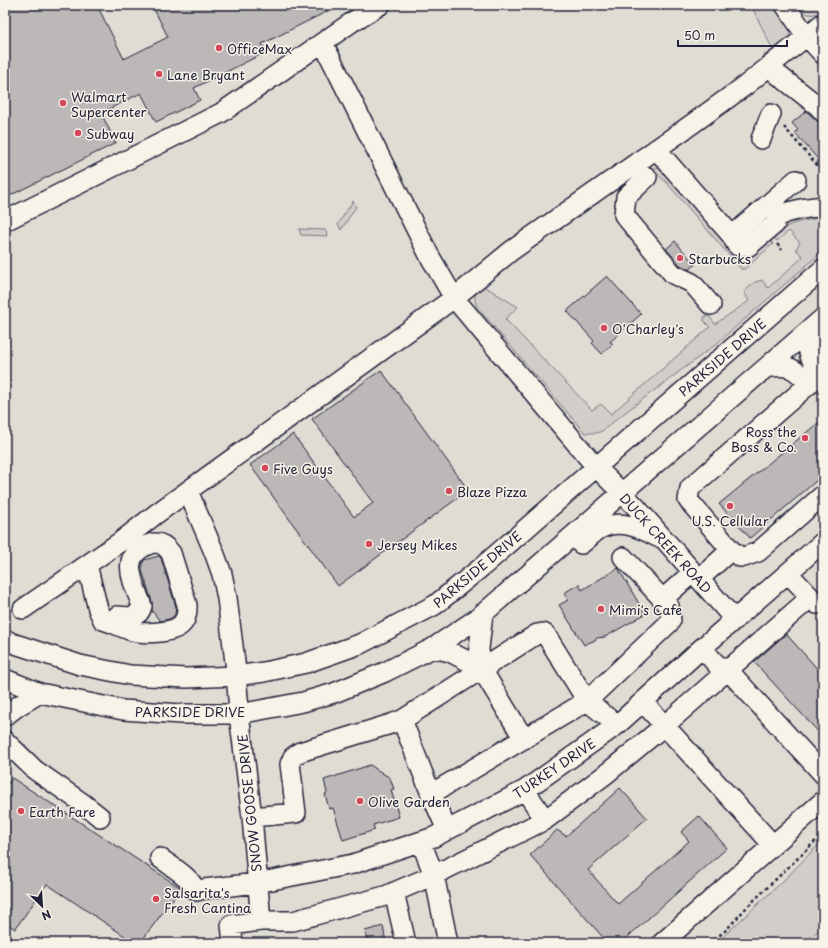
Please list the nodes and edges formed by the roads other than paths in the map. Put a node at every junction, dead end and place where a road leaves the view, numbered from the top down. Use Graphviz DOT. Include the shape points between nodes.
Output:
graph roads {
  1 [pos="380,5"];
  2 [pos="785,5"];
  3 [pos="823,23"];
  4 [pos="807,37"];
  5 [pos="323,43"];
  6 [pos="823,54"];
  7 [pos="770,66"];
  8 [pos="823,112"];
  9 [pos="771,114"];
  10 [pos="761,138"];
  11 [pos="656,149"];
  12 [pos="648,177"];
  13 [pos="796,180"];
  14 [pos="823,206"];
  15 [pos="823,212"];
  16 [pos="5,221"];
  17 [pos="774,224"];
  18 [pos="732,236"];
  19 [pos="823,269"];
  20 [pos="454,298"];
  21 [pos="711,306"];
  22 [pos="823,318"];
  23 [pos="808,332"];
  24 [pos="766,368"];
  25 [pos="818,376"];
  26 [pos="596,467"];
  27 [pos="188,491"];
  28 [pos="622,493"];
  29 [pos="823,495"];
  30 [pos="823,542"];
  31 [pos="667,543"];
  32 [pos="731,550"];
  33 [pos="623,557"];
  34 [pos="87,565"];
  35 [pos="538,566"];
  36 [pos="788,573"];
  37 [pos="696,576"];
  38 [pos="663,599"];
  39 [pos="818,603"];
  40 [pos="23,609"];
  41 [pos="483,613"];
  42 [pos="117,616"];
  43 [pos="735,620"];
  44 [pos="5,639"];
  45 [pos="433,648"];
  46 [pos="702,648"];
  47 [pos="481,668"];
  48 [pos="727,670"];
  49 [pos="236,676"];
  50 [pos="5,680"];
  51 [pos="40,693"];
  52 [pos="587,701"];
  53 [pos="642,702"];
  54 [pos="239,714"];
  55 [pos="5,716"];
  56 [pos="402,720"];
  57 [pos="617,725"];
  58 [pos="664,726"];
  59 [pos="524,739"];
  60 [pos="5,741"];
  61 [pos="823,774"];
  62 [pos="525,790"];
  63 [pos="431,794"];
  64 [pos="823,801"];
  65 [pos="100,816"];
  66 [pos="252,817"];
  67 [pos="545,820"];
  68 [pos="448,830"];
  69 [pos="421,842"];
  70 [pos="772,845"];
  71 [pos="160,858"];
  72 [pos="434,875"];
  73 [pos="257,883"];
  74 [pos="394,892"];
  75 [pos="261,921"];
  76 [pos="233,943"];
  77 [pos="406,943"];
  78 [pos="448,943"];
  79 [pos="662,943"];
  1 -- 5 [label="street"];
  2 -- 4 [label="street"];
  3 -- 4 [label="street"];
  4 -- 6 [label="street"];
  4 -- 7 [label="street"];
  5 -- 16 [label="street" via="221,113"];
  5 -- 20 [label="street, DUCK CREEK ROAD" via="429,255"];
  7 -- 8 [label="street"];
  7 -- 11 [label="street"];
  9 -- 10 [label="street"];
  11 -- 18 [label="street"];
  11 -- 20 [label="street" via="511,251"];
  12 -- 21 [label="street" via="626,197 624,216 672,274 692,283"];
  13 -- 18 [label="street"];
  14 -- 17 [label="street" via="785,213 777,218"];
  15 -- 17 [label="street"];
  17 -- 18 [label="street" via="749,246 738,246"];
  19 -- 26 [label="street, PARKSIDE DRIVE"];
  20 -- 26 [label="street, DUCK CREEK ROAD"];
  20 -- 27 [label="street"];
  22 -- 23 [label="street, PARKSIDE DRIVE"];
  23 -- 24 [label="street, PARKSIDE DRIVE"];
  23 -- 25 [label="street" via="808,352"];
  24 -- 25 [label="street" via="782,366"];
  24 -- 28 [label="street, PARKSIDE DRIVE"];
  25 -- 32 [label="street" via="690,488 688,500"];
  26 -- 28 [label="street, DUCK CREEK ROAD"];
  26 -- 49 [label="street, PARKSIDE DRIVE" via="435,605 360,644 306,663"];
  27 -- 34 [label="street"];
  27 -- 49 [label="street, SNOW GOOSE DRIVE" via="222,574"];
  28 -- 31 [label="street, DUCK CREEK ROAD"];
  28 -- 35 [label="street, PARKSIDE DRIVE"];
  29 -- 32 [label="street" via="758,552 740,557"];
  30 -- 36 [label="street, TURKEY DRIVE"];
  31 -- 35 [label="street" via="631,525 609,525 598,530 566,557"];
  31 -- 37 [label="street, DUCK CREEK ROAD"];
  32 -- 37 [label="street"];
  33 -- 38 [label="street"];
  34 -- 40 [label="street"];
  34 -- 42 [label="street" via="103,620 133,631 153,633 178,627 187,613 170,553 159,542 139,548 132,555 130,570 142,606 141,611 130,617"];
  35 -- 41 [label="street, PARKSIDE DRIVE"];
  36 -- 39 [label="street"];
  36 -- 43 [label="street, TURKEY DRIVE"];
  37 -- 38 [label="street"];
  37 -- 43 [label="street, DUCK CREEK ROAD"];
  38 -- 52 [label="street" via="671,612 670,623"];
  39 -- 48 [label="street"];
  41 -- 45 [label="street, PARKSIDE DRIVE"];
  41 -- 47 [label="street" via="479,649"];
  43 -- 46 [label="street, TURKEY DRIVE"];
  44 -- 49 [label="street, PARKSIDE DRIVE" via="80,665 130,675 186,678"];
  45 -- 47 [label="street" via="450,652"];
  45 -- 54 [label="street, PARKSIDE DRIVE" via="334,693 303,702"];
  46 -- 48 [label="street" via="718,666"];
  46 -- 53 [label="street, TURKEY DRIVE"];
  47 -- 52 [label="street" via="537,634 543,633"];
  47 -- 56 [label="street"];
  47 -- 59 [label="street"];
  48 -- 58 [label="street"];
  48 -- 61 [label="street"];
  49 -- 54 [label="street, SNOW GOOSE DRIVE"];
  50 -- 51 [label="street, PARKSIDE DRIVE"];
  51 -- 54 [label="street, PARKSIDE DRIVE" via="123,710"];
  51 -- 55 [label="street"];
  52 -- 57 [label="street"];
  52 -- 59 [label="street"];
  53 -- 57 [label="street, TURKEY DRIVE"];
  53 -- 58 [label="street"];
  54 -- 66 [label="street, SNOW GOOSE DRIVE"];
  56 -- 63 [label="street"];
  56 -- 66 [label="street" via="300,752 290,764 296,813"];
  57 -- 62 [label="street, TURKEY DRIVE"];
  58 -- 67 [label="street"];
  58 -- 70 [label="street"];
  59 -- 63 [label="street"];
  60 -- 65 [label="street" via="35,770"];
  62 -- 67 [label="street"];
  62 -- 68 [label="street, TURKEY DRIVE"];
  63 -- 68 [label="street"];
  64 -- 70 [label="street"];
  66 -- 73 [label="street, SNOW GOOSE DRIVE"];
  67 -- 72 [label="street"];
  68 -- 69 [label="street, TURKEY DRIVE"];
  69 -- 72 [label="street"];
  69 -- 73 [label="street, TURKEY DRIVE" via="353,864"];
  70 -- 79 [label="street"];
  71 -- 73 [label="street, TURKEY DRIVE" via="194,885 195,893"];
  72 -- 74 [label="street"];
  72 -- 78 [label="street"];
  73 -- 75 [label="street, SNOW GOOSE DRIVE"];
  74 -- 75 [label="street" via="293,921"];
  74 -- 77 [label="street"];
  75 -- 76 [label="street" via="231,925"];
}
